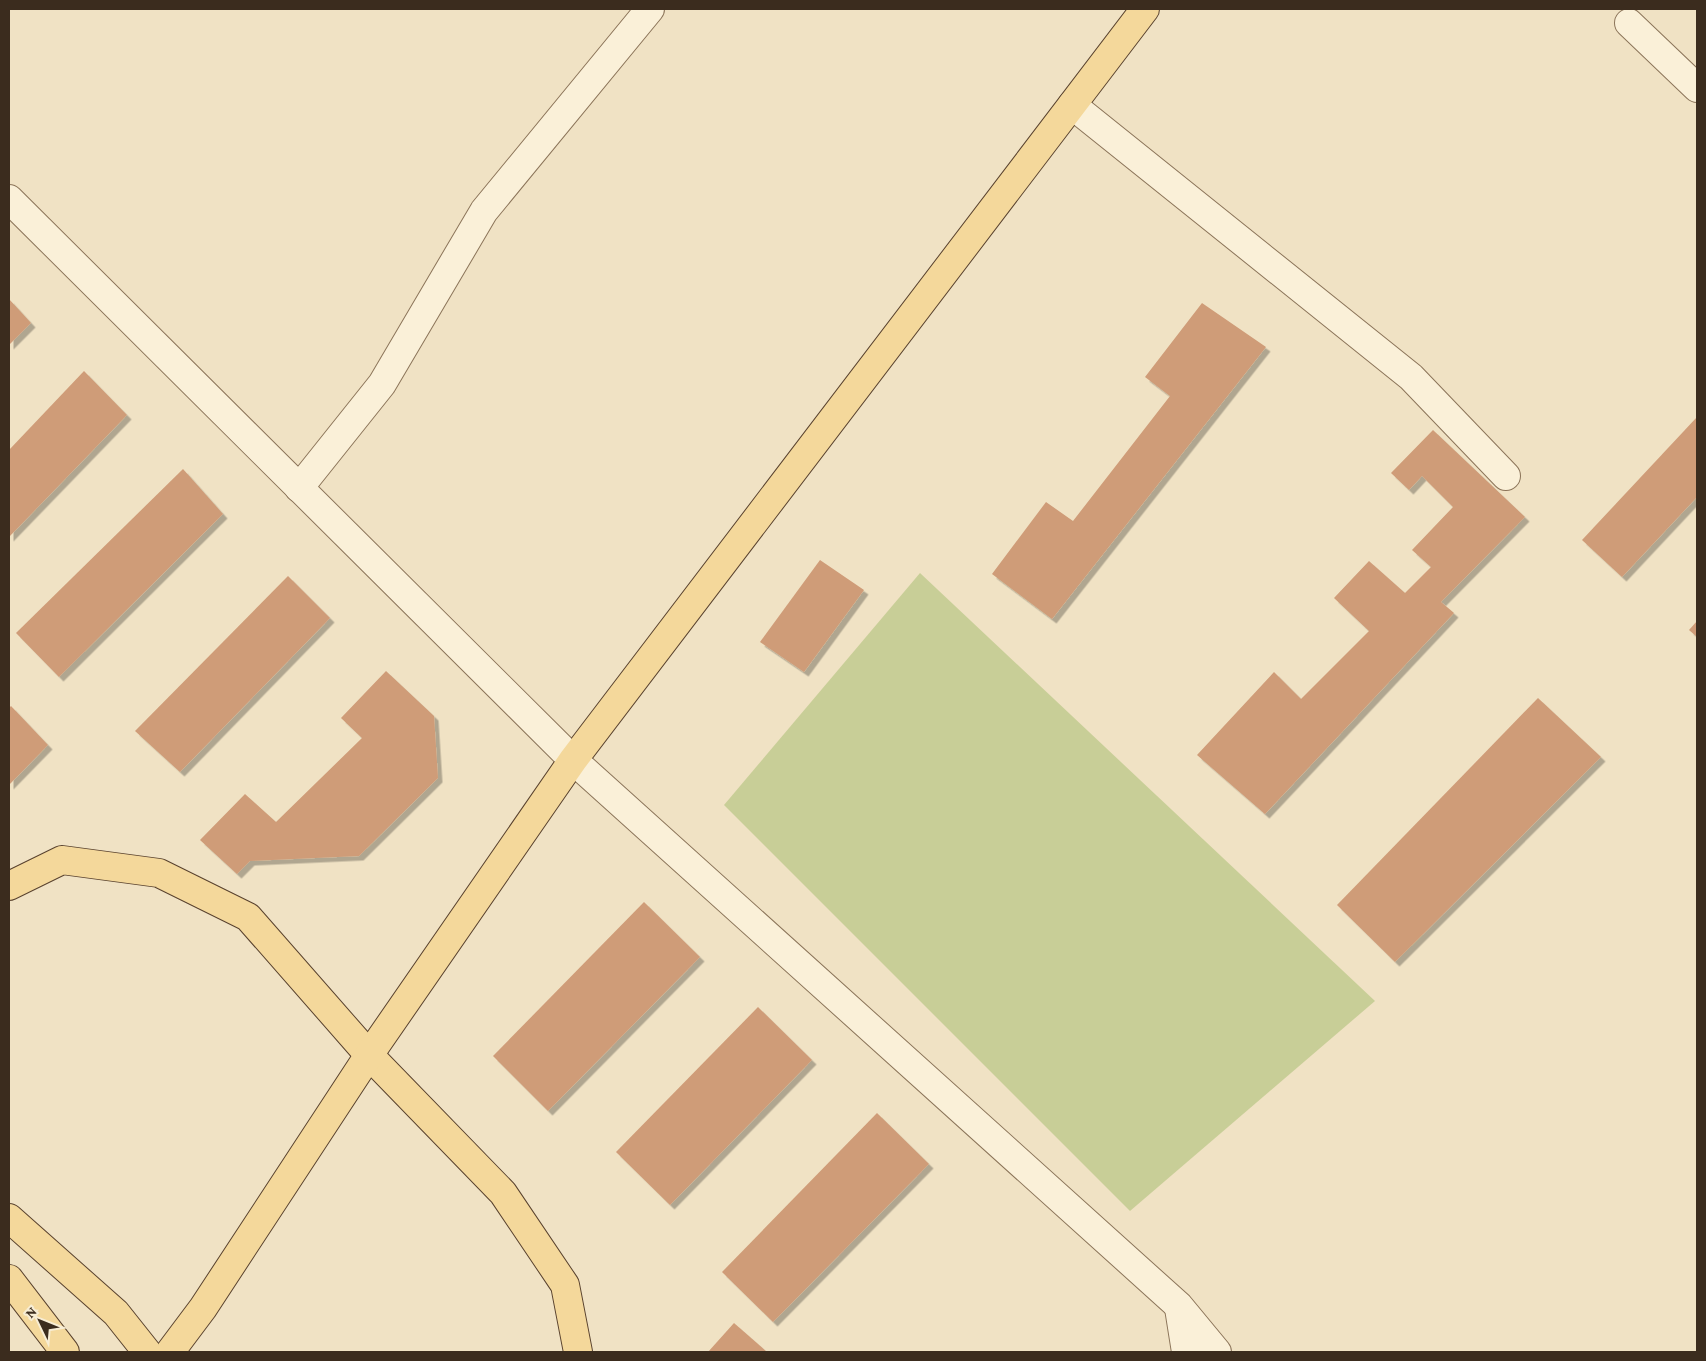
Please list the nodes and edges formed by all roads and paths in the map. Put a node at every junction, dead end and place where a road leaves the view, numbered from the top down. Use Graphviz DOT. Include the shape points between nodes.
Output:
graph roads {
  1 [pos="650,9"];
  2 [pos="1145,9"];
  3 [pos="1629,23"];
  4 [pos="1697,88"];
  5 [pos="1072,105"];
  6 [pos="9,199"];
  7 [pos="1506,476"];
  8 [pos="299,488"];
  9 [pos="573,760"];
  10 [pos="9,886"];
  11 [pos="369,1055"];
  12 [pos="9,1218"];
  13 [pos="9,1279"];
  14 [pos="1178,1306"];
  15 [pos="65,1352"];
  16 [pos="147,1352"];
  17 [pos="170,1352"];
  18 [pos="578,1352"];
  19 [pos="1186,1352"];
  20 [pos="1217,1352"];
  1 -- 8 [label="street" via="484,211 382,384"];
  2 -- 5 [label="main road"];
  3 -- 4 [label="street"];
  5 -- 7 [label="street" via="1411,377"];
  5 -- 9 [label="main road"];
  6 -- 8 [label="street"];
  8 -- 9 [label="street"];
  9 -- 11 [label="main road"];
  9 -- 14 [label="street"];
  10 -- 11 [label="main road" via="62,860 159,873 248,917"];
  11 -- 17 [label="main road" via="203,1308"];
  11 -- 18 [label="main road" via="503,1193 565,1285"];
  12 -- 16 [label="main road" via="116,1313"];
  13 -- 15 [label="main road"];
  14 -- 19 [label="street"];
  14 -- 20 [label="street"];
}
